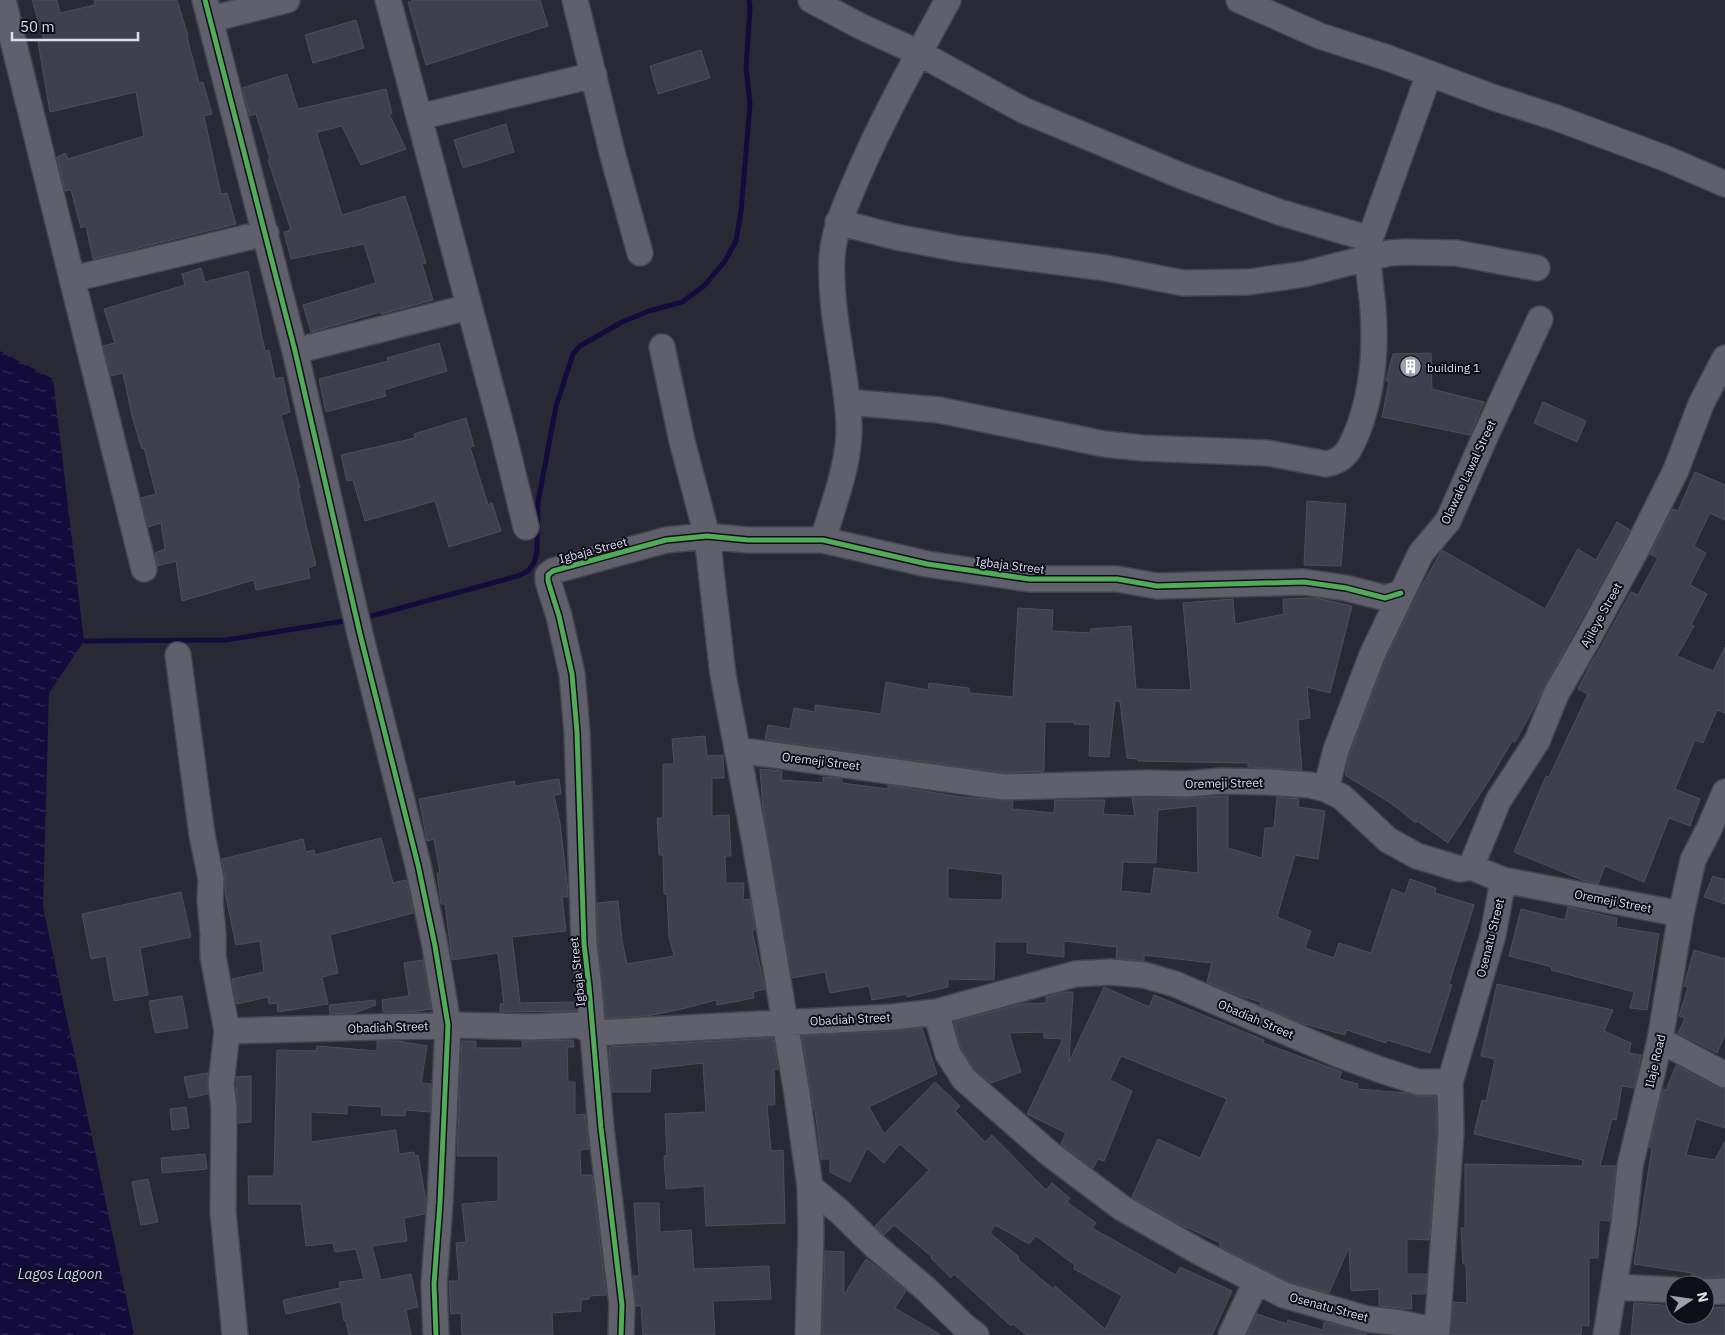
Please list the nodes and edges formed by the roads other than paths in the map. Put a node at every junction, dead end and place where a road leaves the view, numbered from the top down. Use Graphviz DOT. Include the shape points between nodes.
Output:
graph roads {
  1 [pos="3,0"];
  2 [pos="287,0"];
  3 [pos="388,0"];
  4 [pos="575,0"];
  5 [pos="811,0"];
  6 [pos="948,0"];
  7 [pos="1239,0"];
  8 [pos="208,10"];
  9 [pos="919,53"];
  10 [pos="1429,74"];
  11 [pos="594,75"];
  12 [pos="419,117"];
  13 [pos="1725,184"];
  14 [pos="838,222"];
  15 [pos="266,233"];
  16 [pos="1368,249"];
  17 [pos="640,253"];
  18 [pos="1537,268"];
  19 [pos="72,279"];
  20 [pos="469,307"];
  21 [pos="1540,319"];
  22 [pos="662,347"];
  23 [pos="295,351"];
  24 [pos="1725,358"];
  25 [pos="847,402"];
  26 [pos="526,527"];
  27 [pos="707,536"];
  28 [pos="823,540"];
  29 [pos="144,569"];
  30 [pos="1401,593"];
  31 [pos="178,656"];
  32 [pos="737,750"];
  33 [pos="1326,789"];
  34 [pos="1725,792"];
  35 [pos="1471,867"];
  36 [pos="1503,880"];
  37 [pos="1681,914"];
  38 [pos="936,1012"];
  39 [pos="786,1022"];
  40 [pos="448,1025"];
  41 [pos="227,1031"];
  42 [pos="593,1032"];
  43 [pos="1660,1040"];
  44 [pos="1725,1075"];
  45 [pos="1450,1082"];
  46 [pos="810,1187"];
  47 [pos="1256,1282"];
  48 [pos="1614,1286"];
  49 [pos="1665,1289"];
  50 [pos="1440,1333"];
  51 [pos="234,1335"];
  52 [pos="436,1335"];
  53 [pos="621,1335"];
  54 [pos="808,1335"];
  55 [pos="976,1335"];
  56 [pos="1231,1335"];
  57 [pos="1606,1335"];
  1 -- 19 [label="street"];
  2 -- 8 [label="street"];
  3 -- 12 [label="street"];
  4 -- 11 [label="street"];
  5 -- 9 [label="street"];
  6 -- 9 [label="street"];
  7 -- 10 [label="street" via="1320,36"];
  8 -- 15 [label="street"];
  9 -- 14 [label="street" via="872,142"];
  9 -- 16 [label="street" via="1023,110"];
  10 -- 13 [label="street" via="1557,118"];
  10 -- 16 [label="street"];
  11 -- 12 [label="street"];
  11 -- 17 [label="street"];
  12 -- 20 [label="street"];
  14 -- 16 [label="street" via="960,249 1106,268 1183,284 1249,282 1305,274"];
  14 -- 25 [label="street" via="832,256 832,290"];
  15 -- 19 [label="street"];
  15 -- 23 [label="street"];
  16 -- 18 [label="street" via="1397,253 1456,253"];
  16 -- 25 [label="street" via="1374,354 1369,396 1351,448 1335,462 1326,464 1268,453 1104,444 939,410"];
  19 -- 29 [label="street"];
  20 -- 23 [label="street"];
  20 -- 26 [label="street"];
  21 -- 30 [label="street, Olawale Lawal Street" via="1448,521 1421,553"];
  22 -- 27 [label="street"];
  23 -- 40 [label="street" via="353,606 418,865 436,946"];
  24 -- 35 [label="street, Ajileye Street" via="1701,404 1676,470 1556,694 1537,741 1498,801"];
  25 -- 28 [label="street" via="849,429 845,467"];
  27 -- 28 [label="street, Igbaja Street" via="748,540"];
  27 -- 32 [label="street" via="723,676"];
  27 -- 42 [label="street, Igbaja Street" via="666,540 548,575 572,674 584,944"];
  28 -- 30 [label="street, Igbaja Street" via="927,564 1029,579 1117,579 1157,586 1304,582 1386,598"];
  30 -- 33 [label="street, Olawale Lawal Street" via="1352,704"];
  31 -- 41 [label="street" via="211,879 213,957"];
  32 -- 33 [label="street, Oremeji Street" via="1004,787 1222,781 1310,785"];
  32 -- 39 [label="street"];
  33 -- 35 [label="street, Oremeji Street" via="1342,798 1388,840 1417,856 1460,869"];
  34 -- 37 [label="street, Ilaje Road" via="1693,860"];
  35 -- 36 [label="street, Oremeji Street"];
  36 -- 37 [label="street, Oremeji Street"];
  36 -- 45 [label="street, Osenatu Street" via="1493,935"];
  37 -- 43 [label="street, Ilaje Road"];
  38 -- 39 [label="street, Obadiah Street"];
  38 -- 45 [label="street, Obadiah Street" via="1075,974 1110,972 1144,975 1175,984 1381,1070 1418,1082"];
  38 -- 47 [label="street, Osenatu Street" via="948,1054 964,1079 1050,1154 1122,1208"];
  39 -- 42 [label="street, Obadiah Street"];
  39 -- 46 [label="street"];
  40 -- 41 [label="street, Obadiah Street"];
  40 -- 42 [label="street, Obadiah Street" via="581,1025"];
  40 -- 52 [label="street" via="434,1284"];
  41 -- 51 [label="street" via="221,1084 224,1212"];
  42 -- 53 [label="street, Igbaja Street" via="622,1305"];
  43 -- 44 [label="street"];
  43 -- 48 [label="street, Ilaje Road" via="1630,1166"];
  45 -- 50 [label="street, Osenatu Street" via="1451,1133"];
  46 -- 54 [label="street"];
  46 -- 55 [label="street"];
  47 -- 50 [label="street, Osenatu Street" via="1284,1295 1367,1319"];
  47 -- 56 [label="street"];
  48 -- 49 [label="street"];
  48 -- 57 [label="street, Ilaje Road"];
}
